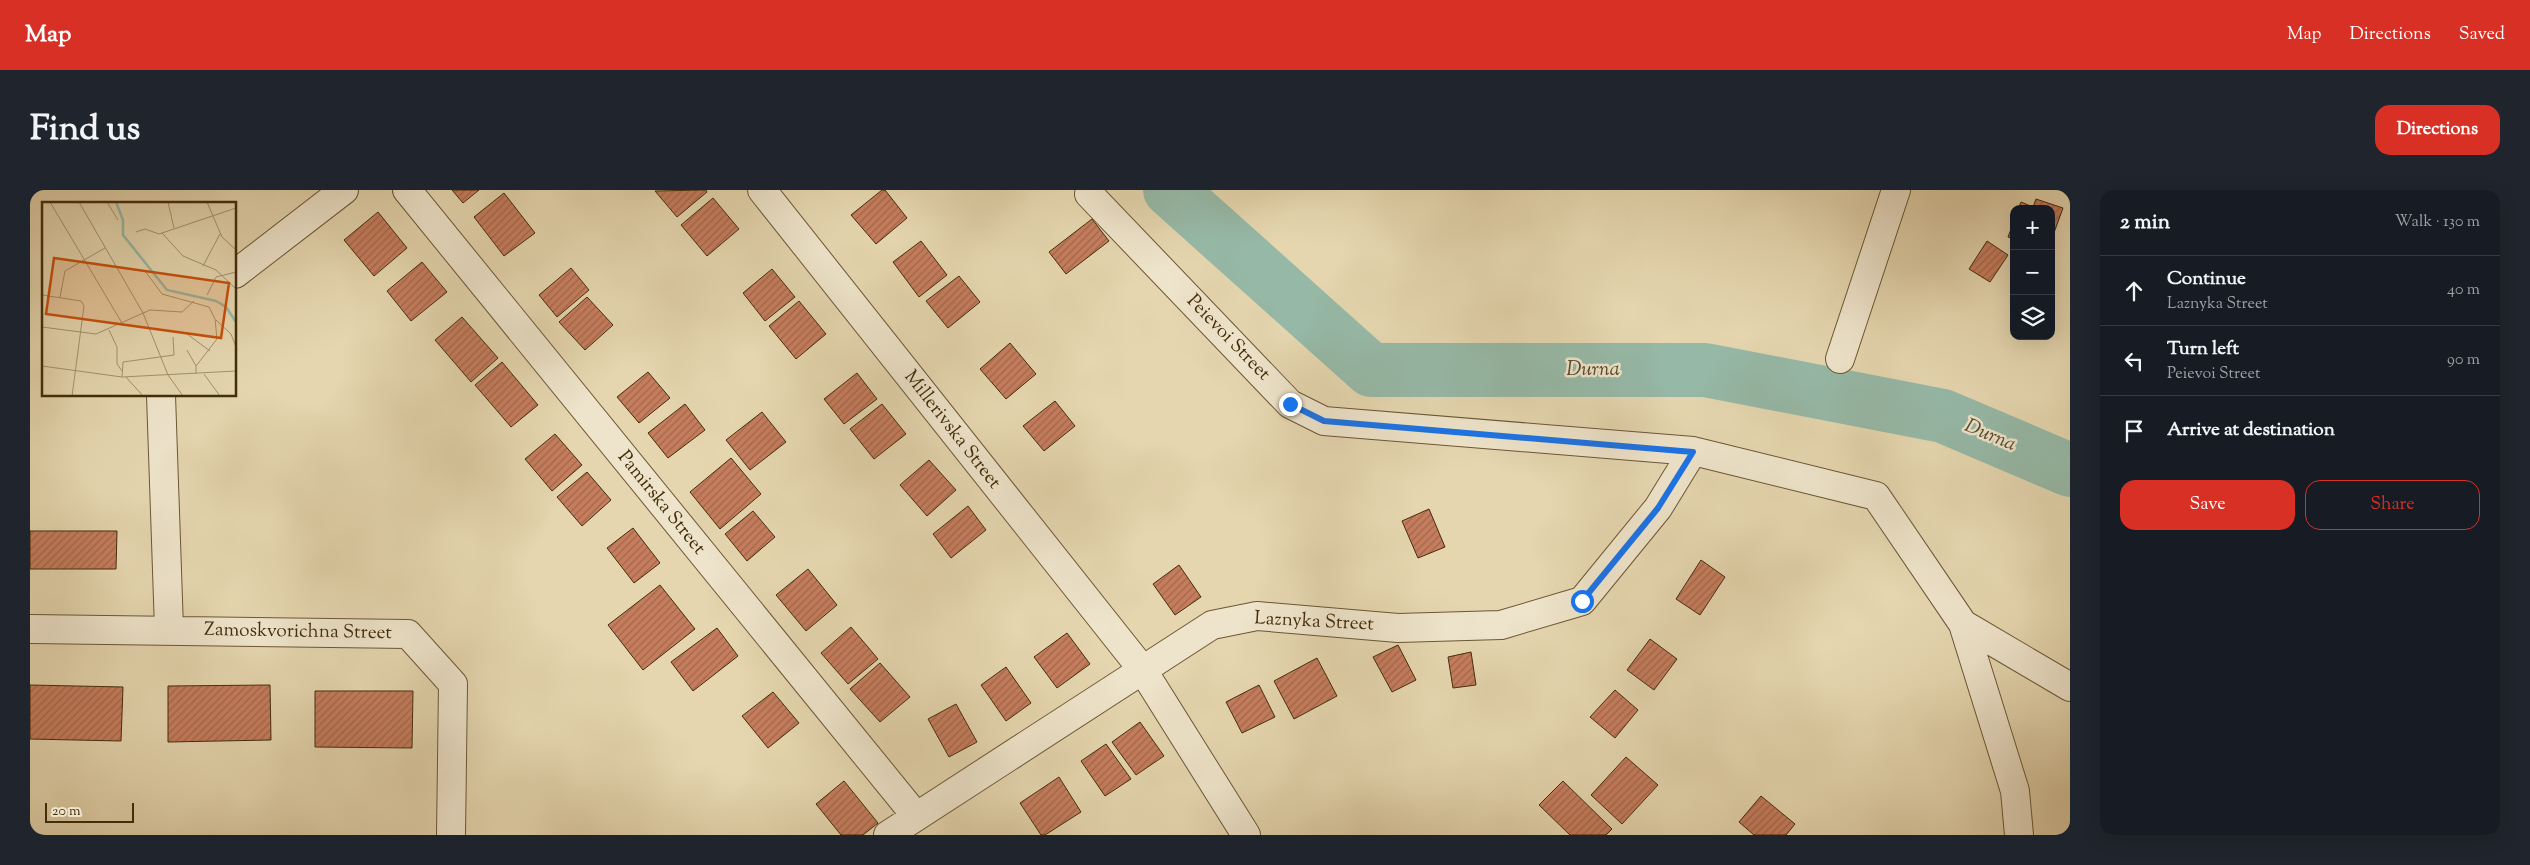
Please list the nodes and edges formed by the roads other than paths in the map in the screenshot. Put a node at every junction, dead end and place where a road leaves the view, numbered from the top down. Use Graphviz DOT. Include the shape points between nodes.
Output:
graph roads {
  1 [pos="344,190"];
  2 [pos="407,190"];
  3 [pos="762,190"];
  4 [pos="1896,190"];
  5 [pos="1089,194"];
  6 [pos="236,273"];
  7 [pos="1840,359"];
  8 [pos="161,396"];
  9 [pos="1693,452"];
  10 [pos="1963,624"];
  11 [pos="30,629"];
  12 [pos="169,629"];
  13 [pos="1142,669"];
  14 [pos="2070,687"];
  15 [pos="916,816"];
  16 [pos="452,835"];
  17 [pos="888,835"];
  18 [pos="1246,835"];
  19 [pos="2019,835"];
  1 -- 6 [label="street"];
  2 -- 15 [label="street, Pamirska Street"];
  3 -- 13 [label="street, Millerivska Street"];
  4 -- 7 [label="street"];
  5 -- 9 [label="street, Peievoi Street" via="1290,404 1324,421"];
  8 -- 12 [label="street"];
  9 -- 10 [label="street, Peievoi Street" via="1876,496"];
  9 -- 13 [label="street, Laznyka Street" via="1658,508 1582,601 1501,625 1398,628 1257,616 1212,625"];
  10 -- 14 [label="street"];
  10 -- 19 [label="street" via="2015,791"];
  11 -- 12 [label="street, Zamoskvorichna Street"];
  12 -- 16 [label="street, Zamoskvorichna Street" via="408,634 453,684"];
  13 -- 15 [label="street, Laznyka Street"];
  13 -- 18 [label="street, Millerivska Street"];
  15 -- 17 [label="street, Laznyka Street"];
}
